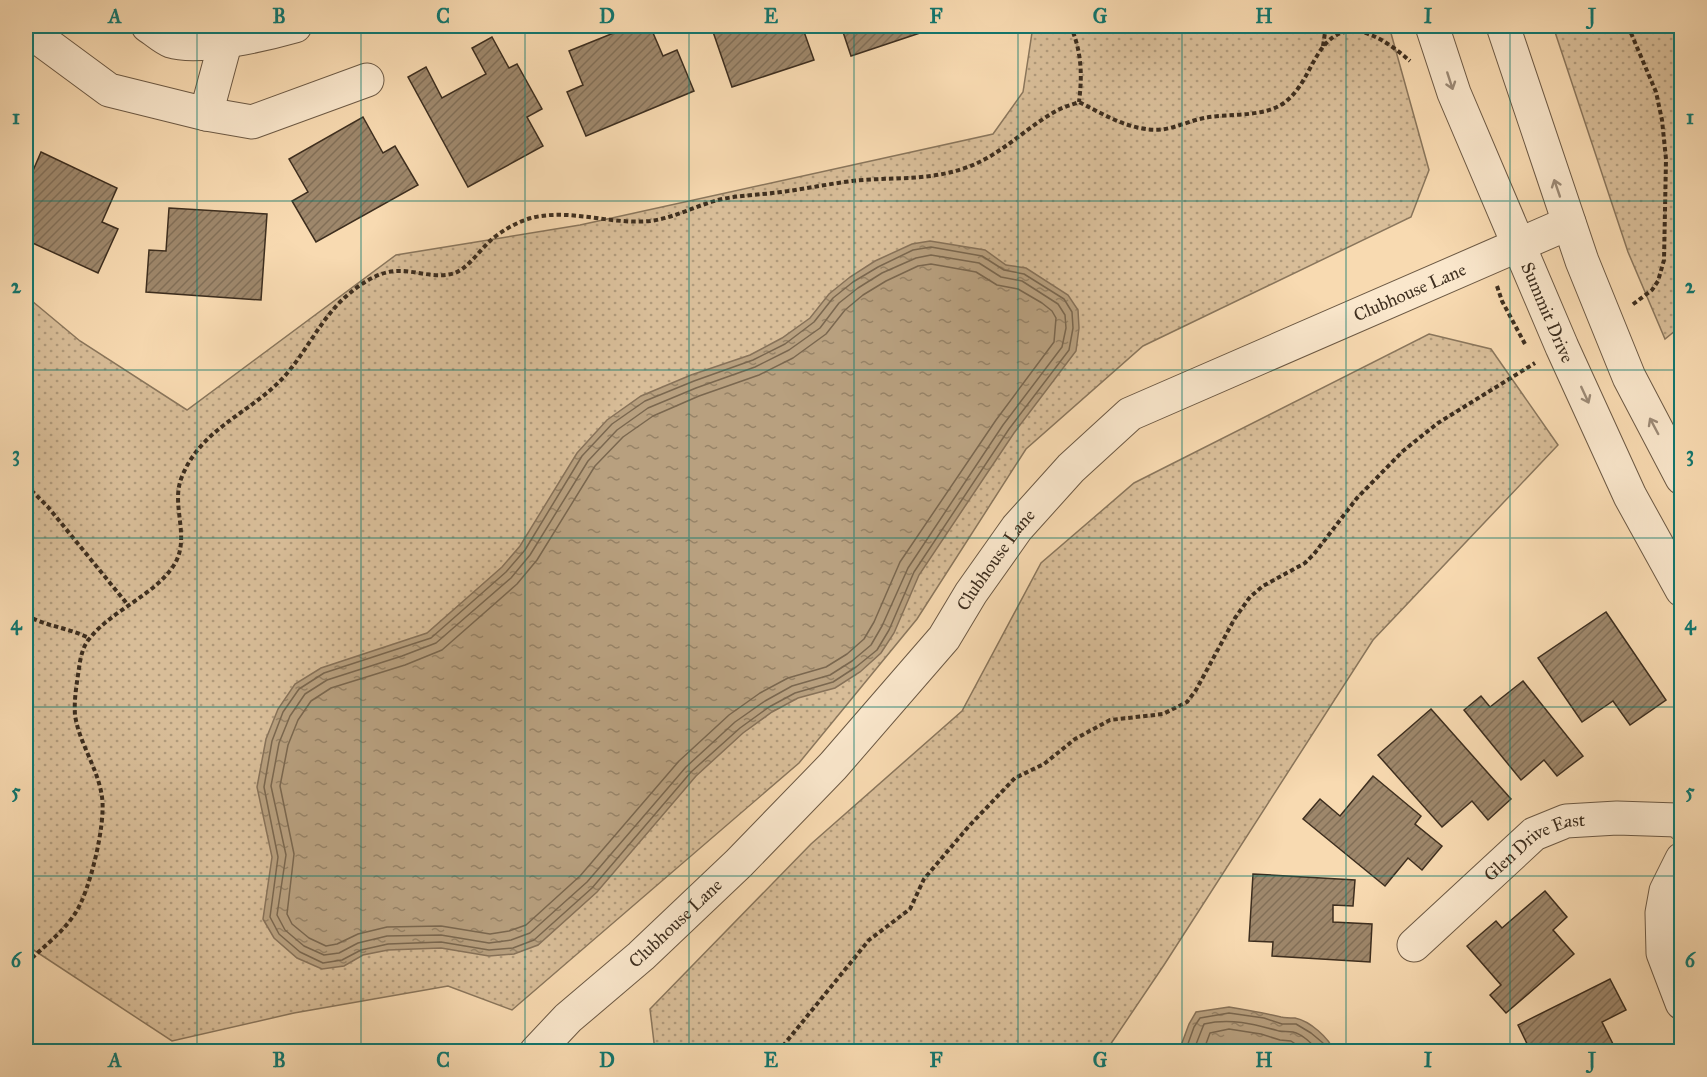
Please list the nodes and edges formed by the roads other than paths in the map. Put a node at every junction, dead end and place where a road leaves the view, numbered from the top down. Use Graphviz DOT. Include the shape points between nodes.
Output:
graph roads {
  1 [pos="27,26"];
  2 [pos="148,26"];
  3 [pos="295,26"];
  4 [pos="1432,26"];
  5 [pos="1503,26"];
  6 [pos="206,36"];
  7 [pos="367,80"];
  8 [pos="206,114"];
  9 [pos="1569,223"];
  10 [pos="1519,244"];
  11 [pos="1682,478"];
  12 [pos="1682,590"];
  13 [pos="1682,824"];
  14 [pos="1682,859"];
  15 [pos="1414,945"];
  16 [pos="1682,1003"];
  17 [pos="536,1052"];
  1 -- 8 [label="street" via="109,90"];
  2 -- 6 [label="street" via="171,40"];
  3 -- 6 [label="street" via="245,38"];
  4 -- 10 [label="street, Summit Drive, one-way" via="1454,93"];
  9 -- 5 [label="street, one-way"];
  6 -- 8 [label="street"];
  7 -- 8 [label="street" via="252,122"];
  9 -- 10 [label="street, Clubhouse Lane"];
  11 -- 9 [label="street, one-way" via="1629,377"];
  10 -- 12 [label="street, Summit Drive, one-way" via="1630,496"];
  10 -- 17 [label="street, Clubhouse Lane" via="1130,414 1071,468 1017,528 970,593 944,638 833,766 739,863 641,956 568,1018"];
  13 -- 15 [label="street, Glen Drive East" via="1677,820 1576,820 1534,834"];
  14 -- 16 [label="street" via="1666,891 1662,913 1663,953"];
}
